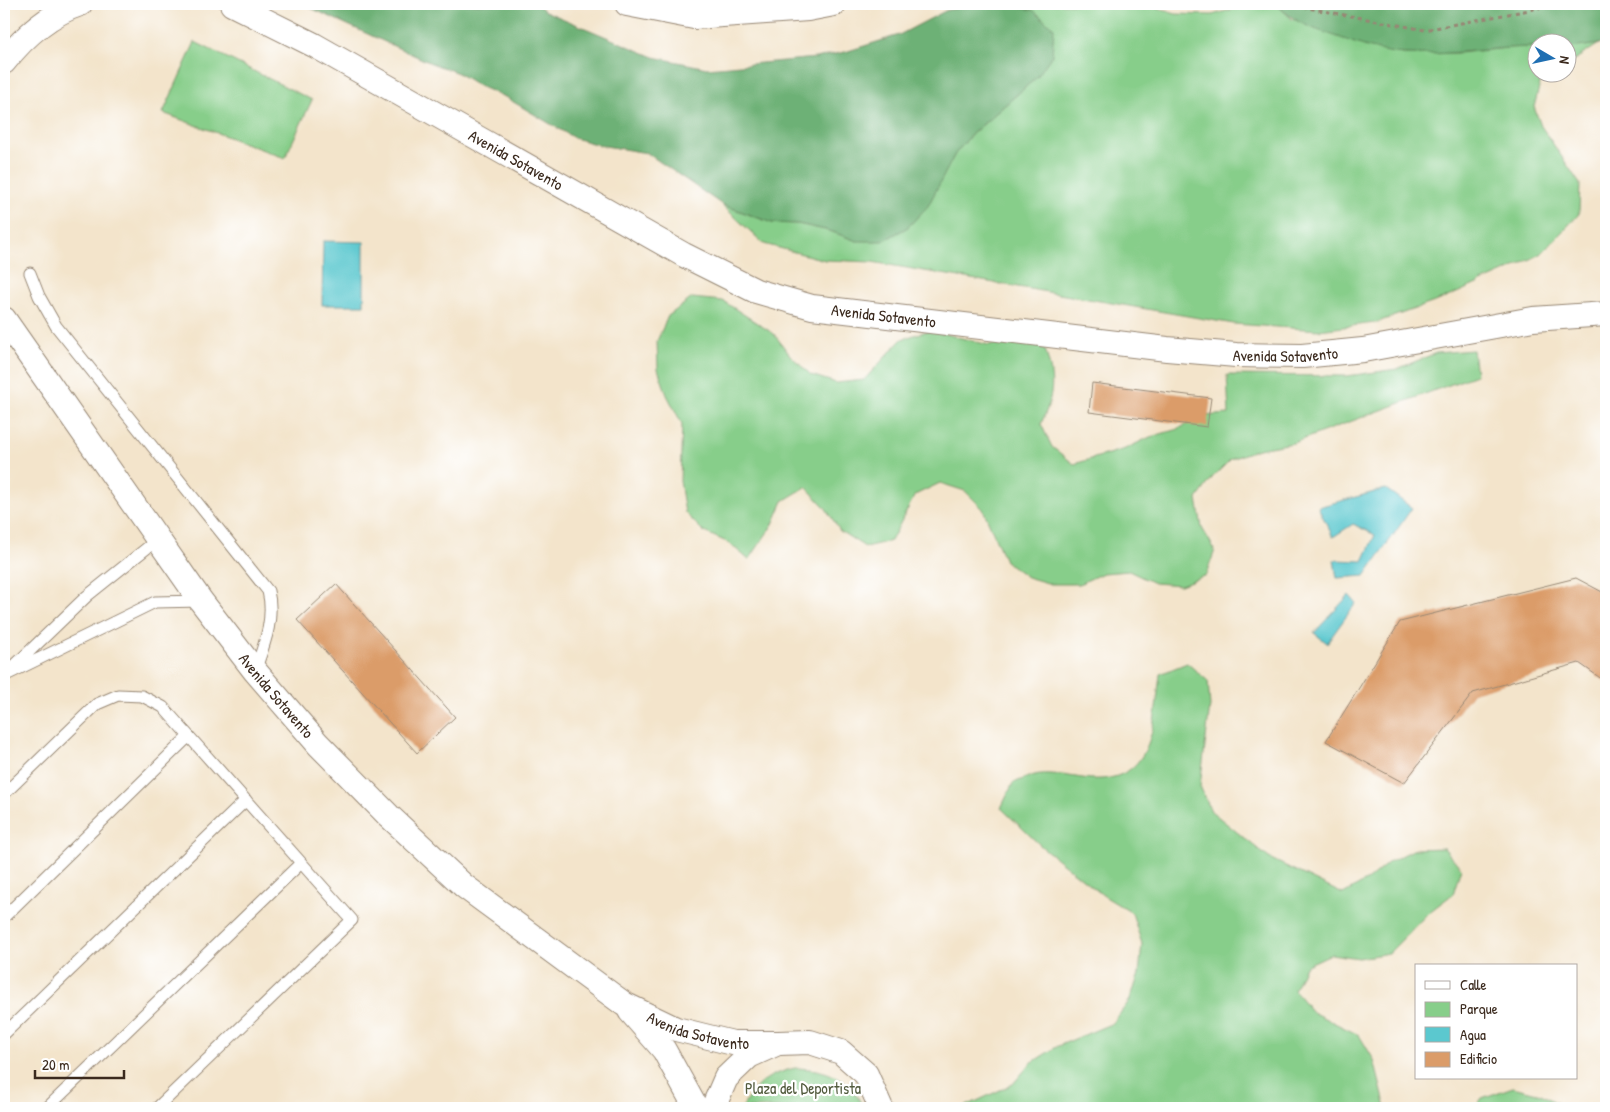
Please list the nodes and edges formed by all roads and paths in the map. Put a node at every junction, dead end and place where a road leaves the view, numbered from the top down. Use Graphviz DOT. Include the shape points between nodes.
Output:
graph roads {
  1 [pos="80,4"];
  2 [pos="232,4"];
  3 [pos="627,4"];
  4 [pos="834,4"];
  5 [pos="1287,4"];
  6 [pos="1560,4"];
  7 [pos="4,62"];
  8 [pos="30,273"];
  9 [pos="1606,314"];
  10 [pos="4,319"];
  11 [pos="157,540"];
  12 [pos="201,601"];
  13 [pos="255,671"];
  14 [pos="4,676"];
  15 [pos="189,736"];
  16 [pos="4,794"];
  17 [pos="246,800"];
  18 [pos="302,863"];
  19 [pos="4,917"];
  20 [pos="624,1004"];
  21 [pos="4,1034"];
  22 [pos="778,1043"];
  23 [pos="47,1108"];
  24 [pos="157,1108"];
  25 [pos="696,1108"];
  26 [pos="713,1108"];
  27 [pos="881,1108"];
  1 -- 7 [label="street" via="68,7 23,38"];
  2 -- 9 [label="street, Avenida Sotavento" via="314,45 684,255 756,291 812,307 1167,349 1302,356 1363,350 1533,319"];
  3 -- 4 [label="street" via="694,17 808,9"];
  5 -- 6 [label="path" via="1425,30"];
  8 -- 13 [label="lane" via="56,326 268,591 272,607 267,636"];
  10 -- 11 [label="street, Avenida Sotavento"];
  11 -- 12 [label="street, Avenida Sotavento"];
  11 -- 14 [label="lane" via="88,596"];
  12 -- 13 [label="street, Avenida Sotavento"];
  12 -- 14 [label="lane" via="155,602"];
  13 -- 20 [label="street, Avenida Sotavento" via="344,770 464,886"];
  15 -- 16 [label="lane" via="163,707 142,696 118,695 97,704"];
  15 -- 17 [label="lane"];
  15 -- 19 [label="lane"];
  17 -- 18 [label="lane"];
  17 -- 21 [label="lane"];
  18 -- 23 [label="lane"];
  18 -- 24 [label="lane" via="352,920"];
  20 -- 22 [label="street, Avenida Sotavento" via="676,1029 732,1043"];
  20 -- 25 [label="street, Avenida Sotavento" via="664,1050"];
  22 -- 26 [label="street" via="749,1056 726,1078"];
  22 -- 27 [label="street, Avenida Sotavento" via="810,1042 841,1052 866,1074"];
}
